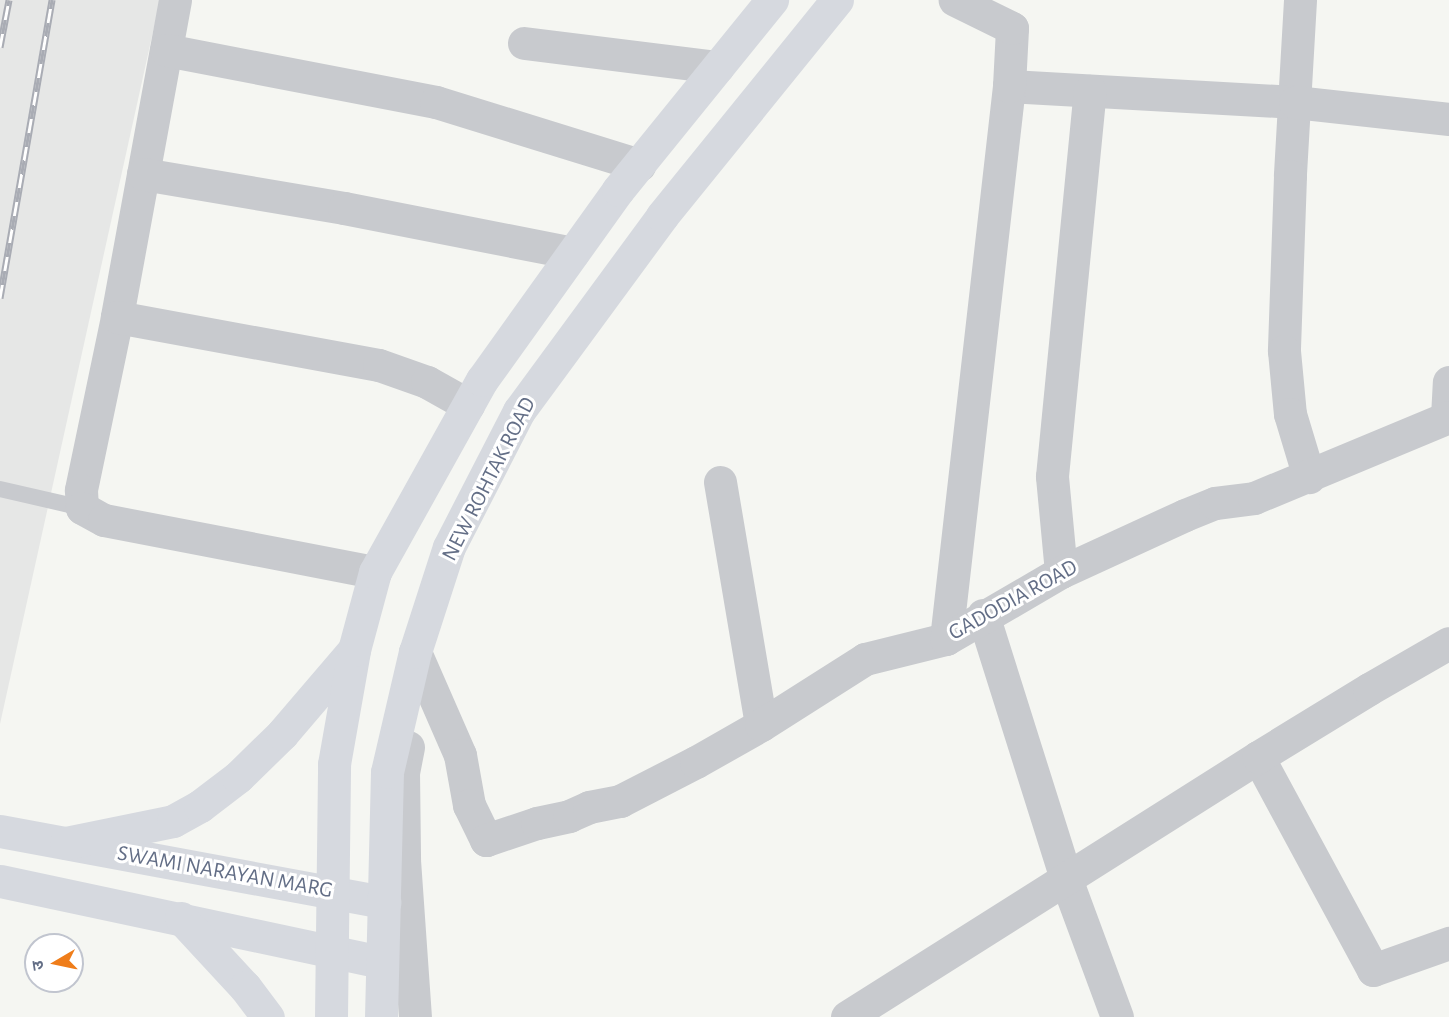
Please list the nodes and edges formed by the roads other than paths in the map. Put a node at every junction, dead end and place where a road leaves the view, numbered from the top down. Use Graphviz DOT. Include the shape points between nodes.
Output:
graph roads {
  1 [pos="175,0"];
  2 [pos="772,0"];
  3 [pos="837,0"];
  4 [pos="955,0"];
  5 [pos="1300,0"];
  6 [pos="524,43"];
  7 [pos="166,50"];
  8 [pos="718,67"];
  9 [pos="1009,86"];
  10 [pos="1090,91"];
  11 [pos="1295,102"];
  12 [pos="1449,119"];
  13 [pos="639,165"];
  14 [pos="143,174"];
  15 [pos="573,252"];
  16 [pos="117,317"];
  17 [pos="1449,382"];
  18 [pos="468,405"];
  19 [pos="1448,417"];
  20 [pos="1308,477"];
  21 [pos="720,482"];
  22 [pos="0,489"];
  23 [pos="82,508"];
  24 [pos="375,572"];
  25 [pos="1060,572"];
  26 [pos="983,615"];
  27 [pos="946,639"];
  28 [pos="1449,644"];
  29 [pos="354,650"];
  30 [pos="419,662"];
  31 [pos="761,725"];
  32 [pos="1258,757"];
  33 [pos="0,831"];
  34 [pos="66,843"];
  35 [pos="1066,879"];
  36 [pos="0,880"];
  37 [pos="333,892"];
  38 [pos="384,902"];
  39 [pos="181,918"];
  40 [pos="1449,943"];
  41 [pos="332,951"];
  42 [pos="382,962"];
  43 [pos="268,1017"];
  44 [pos="331,1017"];
  45 [pos="381,1017"];
  46 [pos="415,1017"];
  47 [pos="848,1017"];
  48 [pos="1117,1017"];
  1 -- 7 [label="street"];
  2 -- 8 [label="main road"];
  3 -- 30 [label="main road, NEW ROHTAK ROAD" via="662,216 519,411 449,547"];
  4 -- 9 [label="street" via="1012,28"];
  5 -- 11 [label="street"];
  6 -- 8 [label="street"];
  7 -- 13 [label="street" via="436,102"];
  7 -- 14 [label="street"];
  8 -- 13 [label="main road"];
  9 -- 10 [label="street"];
  9 -- 27 [label="street"];
  10 -- 11 [label="street"];
  10 -- 25 [label="street" via="1052,476"];
  11 -- 12 [label="street"];
  11 -- 20 [label="street" via="1284,351 1290,414"];
  13 -- 15 [label="main road"];
  14 -- 15 [label="street"];
  14 -- 16 [label="street"];
  15 -- 18 [label="main road"];
  16 -- 18 [label="street" via="379,365 427,382"];
  16 -- 23 [label="street" via="81,490"];
  17 -- 19 [label="street"];
  18 -- 24 [label="main road"];
  19 -- 20 [label="street, GADODIA ROAD"];
  20 -- 25 [label="street, GADODIA ROAD" via="1254,498 1215,503"];
  21 -- 31 [label="street"];
  22 -- 23 [label="lane"];
  23 -- 24 [label="street" via="104,520"];
  24 -- 29 [label="main road"];
  25 -- 26 [label="street, GADODIA ROAD"];
  26 -- 27 [label="street, GADODIA ROAD"];
  26 -- 35 [label="street"];
  27 -- 31 [label="street, GADODIA ROAD" via="865,659"];
  28 -- 32 [label="street"];
  29 -- 34 [label="main road" via="282,734 238,777 200,806 173,821"];
  29 -- 37 [label="main road" via="334,764"];
  30 -- 31 [label="street, GADODIA ROAD" via="460,755 469,805 486,840 620,801"];
  30 -- 38 [label="main road, NEW ROHTAK ROAD" via="387,772"];
  30 -- 46 [label="street" via="403,772 404,860"];
  32 -- 35 [label="street"];
  32 -- 40 [label="street" via="1373,970"];
  33 -- 34 [label="main road, SWAMI NARAYAN MARG"];
  34 -- 37 [label="main road, SWAMI NARAYAN MARG"];
  35 -- 47 [label="street"];
  35 -- 48 [label="street"];
  36 -- 39 [label="main road"];
  37 -- 38 [label="main road, SWAMI NARAYAN MARG"];
  37 -- 41 [label="main road"];
  38 -- 42 [label="main road, NEW ROHTAK ROAD"];
  39 -- 41 [label="main road"];
  39 -- 43 [label="main road"];
  41 -- 42 [label="main road"];
  41 -- 44 [label="main road"];
  42 -- 45 [label="main road, NEW ROHTAK ROAD"];
}
